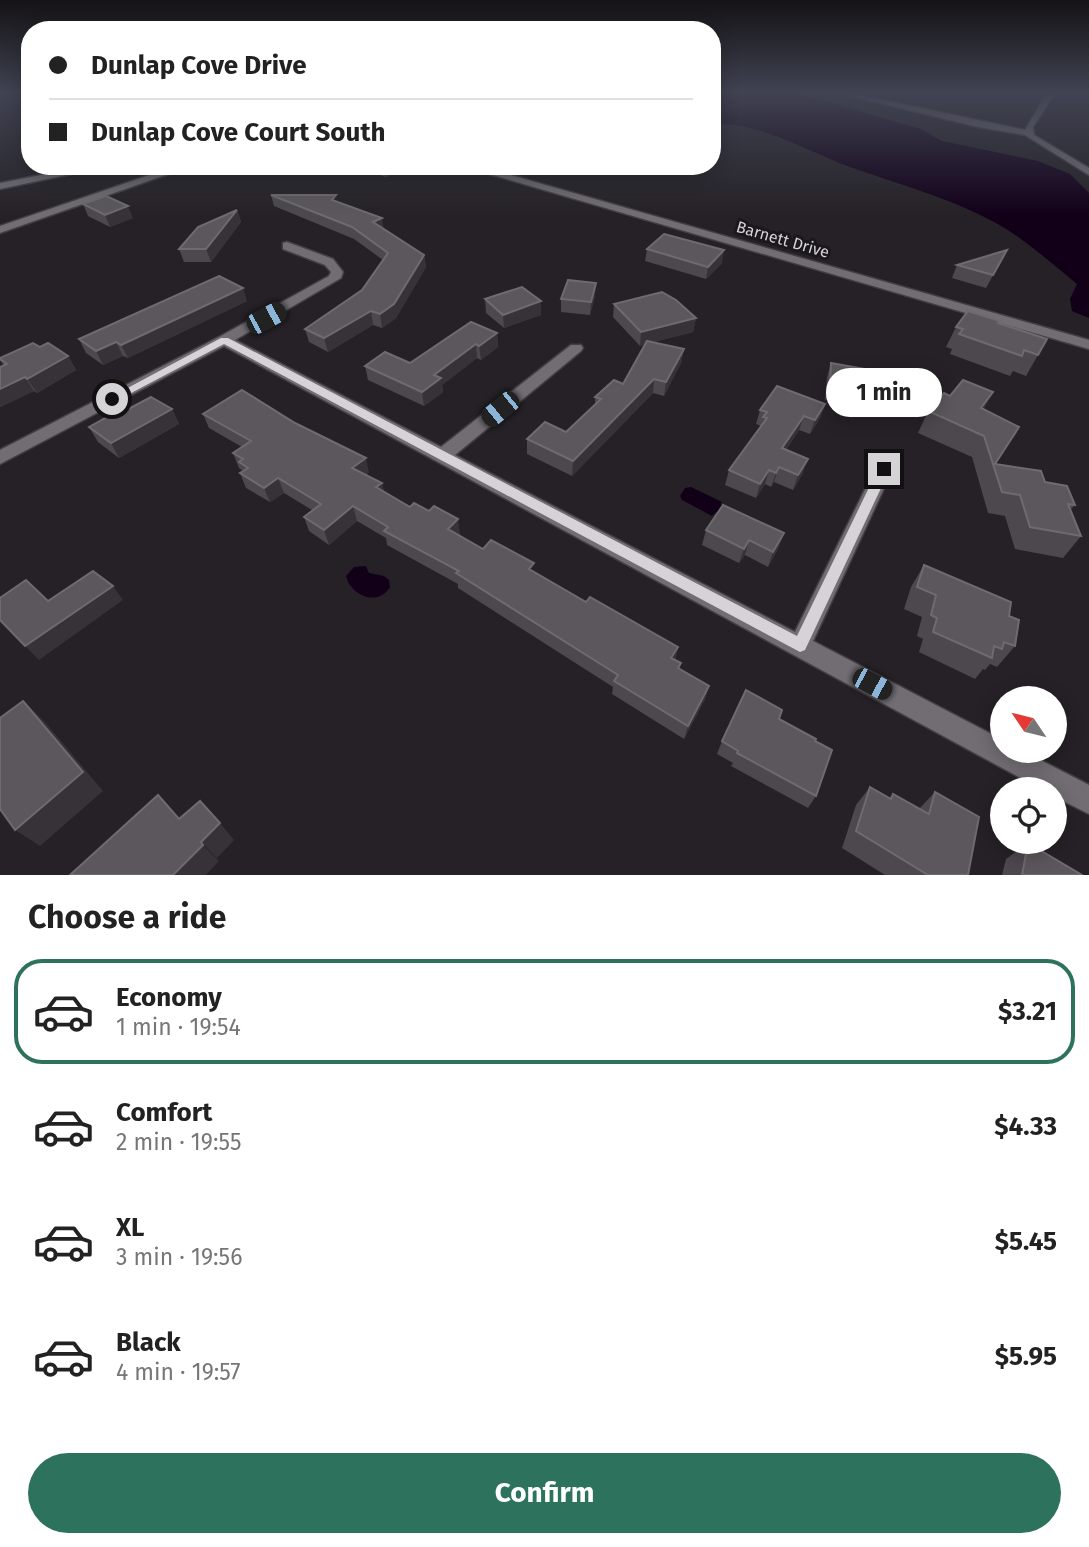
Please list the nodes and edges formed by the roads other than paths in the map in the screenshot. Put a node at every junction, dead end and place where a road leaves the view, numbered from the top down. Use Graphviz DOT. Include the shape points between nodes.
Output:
graph roads {
  1 [pos="1031,134"];
  2 [pos="1089,172"];
  3 [pos="57,175"];
  4 [pos="112,175"];
  5 [pos="160,175"];
  6 [pos="499,175"];
  7 [pos="0,186"];
  8 [pos="103,195"];
  9 [pos="0,230"];
  10 [pos="287,246"];
  11 [pos="224,340"];
  12 [pos="1089,345"];
  13 [pos="576,348"];
  14 [pos="443,455"];
  15 [pos="0,458"];
  16 [pos="884,469"];
  17 [pos="800,645"];
  18 [pos="1089,800"];
  1 -- 2 [label="street"];
  3 -- 7 [label="street"];
  4 -- 8 [label="street"];
  5 -- 8 [label="street"];
  6 -- 12 [label="street, Barnett Drive"];
  8 -- 9 [label="street"];
  10 -- 11 [label="street" via="329,262 337,272 335,278"];
  11 -- 14 [label="street"];
  11 -- 15 [label="street"];
  13 -- 14 [label="street"];
  14 -- 17 [label="street"];
  16 -- 17 [label="street"];
  17 -- 18 [label="street"];
}
